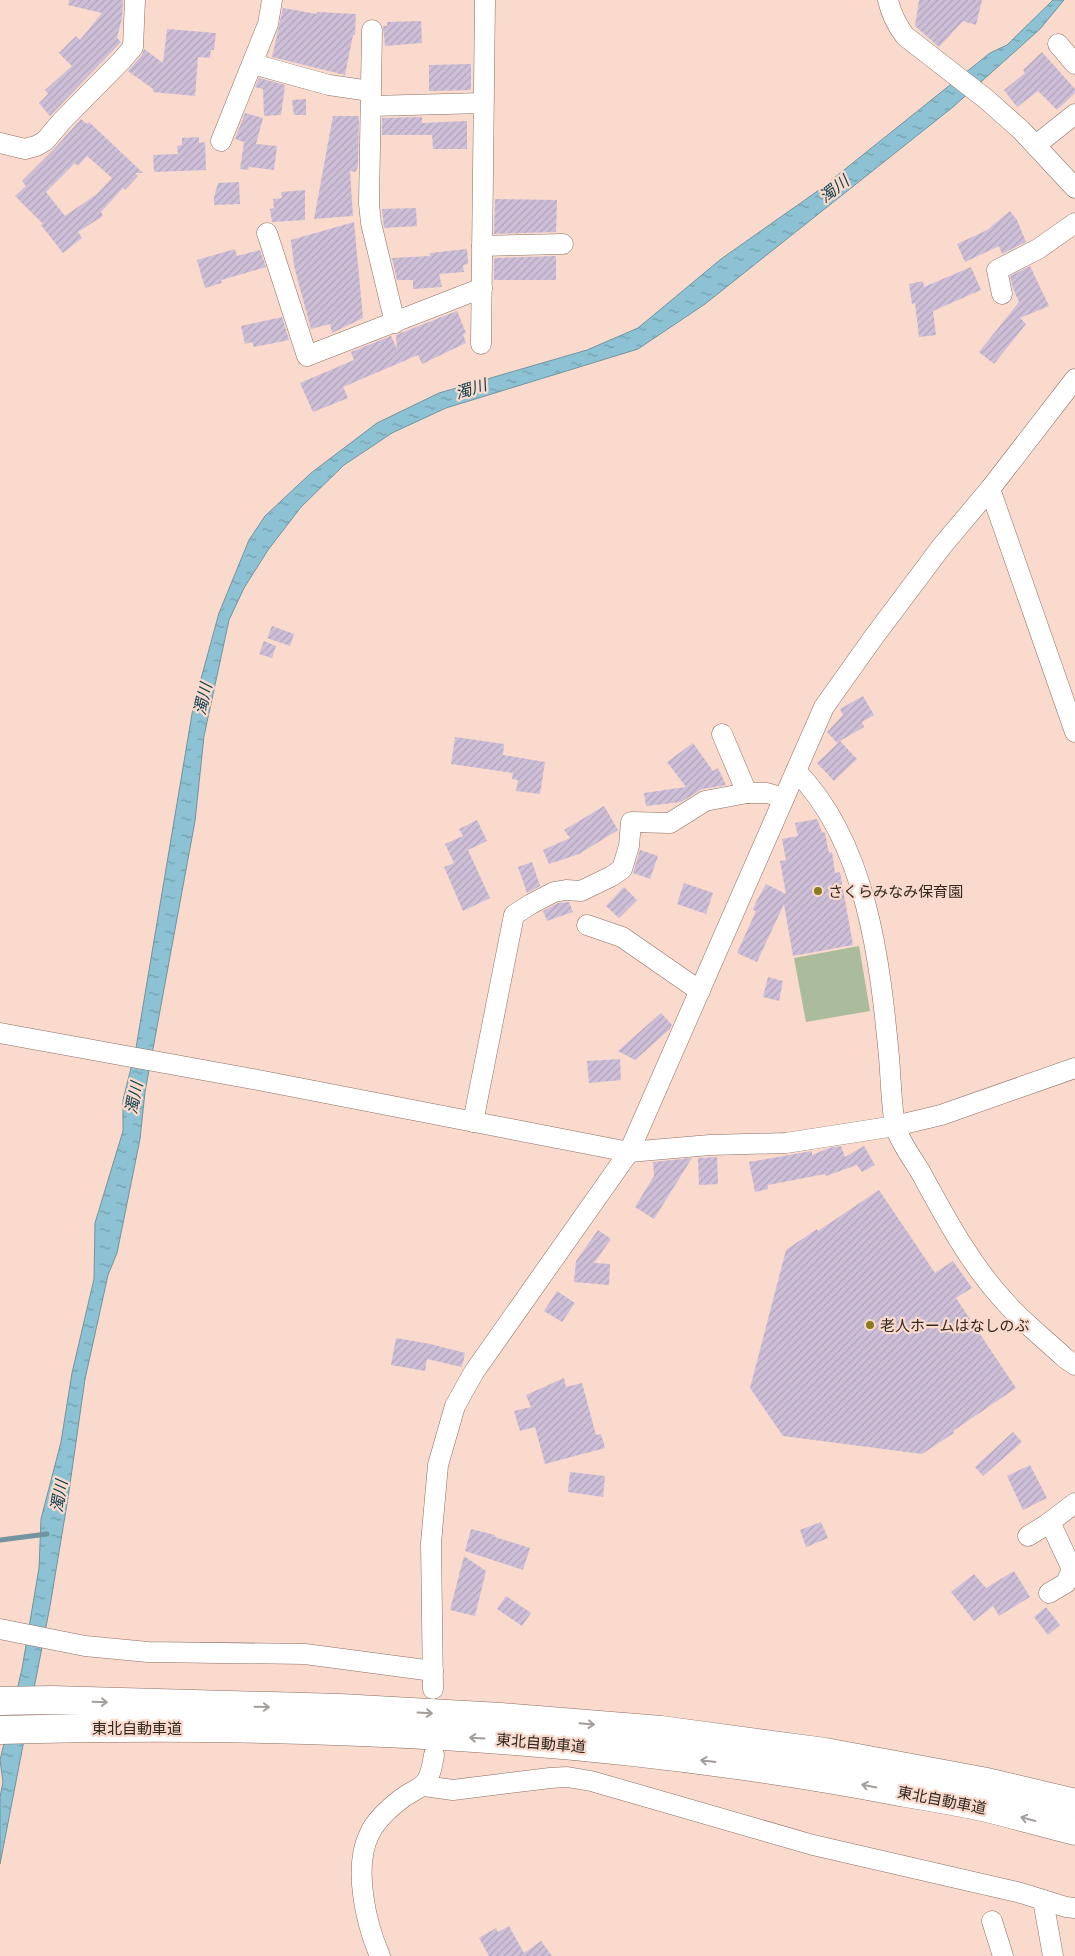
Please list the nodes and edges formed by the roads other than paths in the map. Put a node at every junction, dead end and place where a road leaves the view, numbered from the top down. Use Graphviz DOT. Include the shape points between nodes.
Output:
graph roads {
  1 [pos="135,0"];
  2 [pos="272,0"];
  3 [pos="485,0"];
  4 [pos="888,0"];
  5 [pos="372,30"];
  6 [pos="1058,44"];
  7 [pos="253,64"];
  8 [pos="1075,64"];
  9 [pos="371,98"];
  10 [pos="483,103"];
  11 [pos="1075,114"];
  12 [pos="221,141"];
  13 [pos="0,142"];
  14 [pos="1036,145"];
  15 [pos="1075,188"];
  16 [pos="1075,224"];
  17 [pos="267,233"];
  18 [pos="563,244"];
  19 [pos="482,246"];
  20 [pos="482,288"];
  21 [pos="1002,294"];
  22 [pos="395,323"];
  23 [pos="482,344"];
  24 [pos="1075,379"];
  25 [pos="990,490"];
  26 [pos="1075,732"];
  27 [pos="722,734"];
  28 [pos="796,771"];
  29 [pos="747,793"];
  30 [pos="784,798"];
  31 [pos="587,925"];
  32 [pos="700,990"];
  33 [pos="0,1033"];
  34 [pos="1075,1068"];
  35 [pos="474,1122"];
  36 [pos="895,1126"];
  37 [pos="628,1152"];
  38 [pos="1075,1364"];
  39 [pos="1075,1503"];
  40 [pos="1050,1522"];
  41 [pos="1028,1536"];
  42 [pos="1049,1593"];
  43 [pos="0,1629"];
  44 [pos="0,1701"];
  45 [pos="0,1730"];
  46 [pos="434,1755"];
  47 [pos="424,1786"];
  48 [pos="1075,1803"];
  49 [pos="1075,1831"];
  50 [pos="1043,1900"];
  51 [pos="1075,1908"];
  52 [pos="992,1921"];
  53 [pos="380,1956"];
  54 [pos="1003,1956"];
  55 [pos="1053,1956"];
  1 -- 13 [label="street" via="133,47 45,141 26,149"];
  2 -- 7 [label="street" via="268,24"];
  3 -- 10 [label="street"];
  4 -- 14 [label="street" via="896,24 905,36"];
  5 -- 9 [label="street"];
  6 -- 8 [label="street"];
  7 -- 9 [label="street"];
  7 -- 12 [label="street"];
  9 -- 10 [label="street"];
  9 -- 22 [label="street" via="368,204"];
  10 -- 19 [label="street"];
  11 -- 14 [label="street"];
  14 -- 15 [label="street"];
  16 -- 21 [label="street" via="1038,249 996,270"];
  17 -- 22 [label="street" via="307,356"];
  18 -- 19 [label="street"];
  19 -- 20 [label="street"];
  20 -- 22 [label="street"];
  20 -- 23 [label="street"];
  24 -- 25 [label="street"];
  25 -- 26 [label="street"];
  25 -- 28 [label="street" via="942,546 840,682 824,707"];
  27 -- 29 [label="street"];
  28 -- 30 [label="street"];
  28 -- 36 [label="street" via="824,804 847,849 867,909 881,980"];
  29 -- 30 [label="street" via="767,793"];
  29 -- 35 [label="street" via="705,801 670,822 631,822 629,846 622,869 581,891 554,892 514,916"];
  30 -- 32 [label="street"];
  31 -- 32 [label="street" via="622,937"];
  32 -- 37 [label="street"];
  33 -- 35 [label="street"];
  34 -- 36 [label="street" via="941,1114"];
  35 -- 37 [label="street"];
  36 -- 37 [label="street" via="786,1143"];
  36 -- 38 [label="street" via="980,1271 1006,1304"];
  37 -- 43 [label="street" via="474,1372 454,1406 438,1465 431,1543 433,1680 305,1654 148,1652 85,1646"];
  39 -- 40 [label="street"];
  40 -- 41 [label="street"];
  40 -- 42 [label="street" via="1072,1569 1066,1583"];
  44 -- 48 [label="highway, 東北自動車道, one-way" via="340,1708 661,1730 825,1752 987,1782"];
  49 -- 45 [label="highway, 東北自動車道, one-way" via="990,1809 812,1775 649,1753 483,1738 330,1732 163,1728"];
  46 -- 47 [label="street" via="432,1772"];
  47 -- 50 [label="street" via="453,1790 550,1778 591,1781 812,1845"];
  47 -- 53 [label="street" via="397,1802 376,1822 363,1852 362,1883 366,1908"];
  50 -- 51 [label="street"];
  50 -- 55 [label="street"];
  52 -- 54 [label="street"];
}
